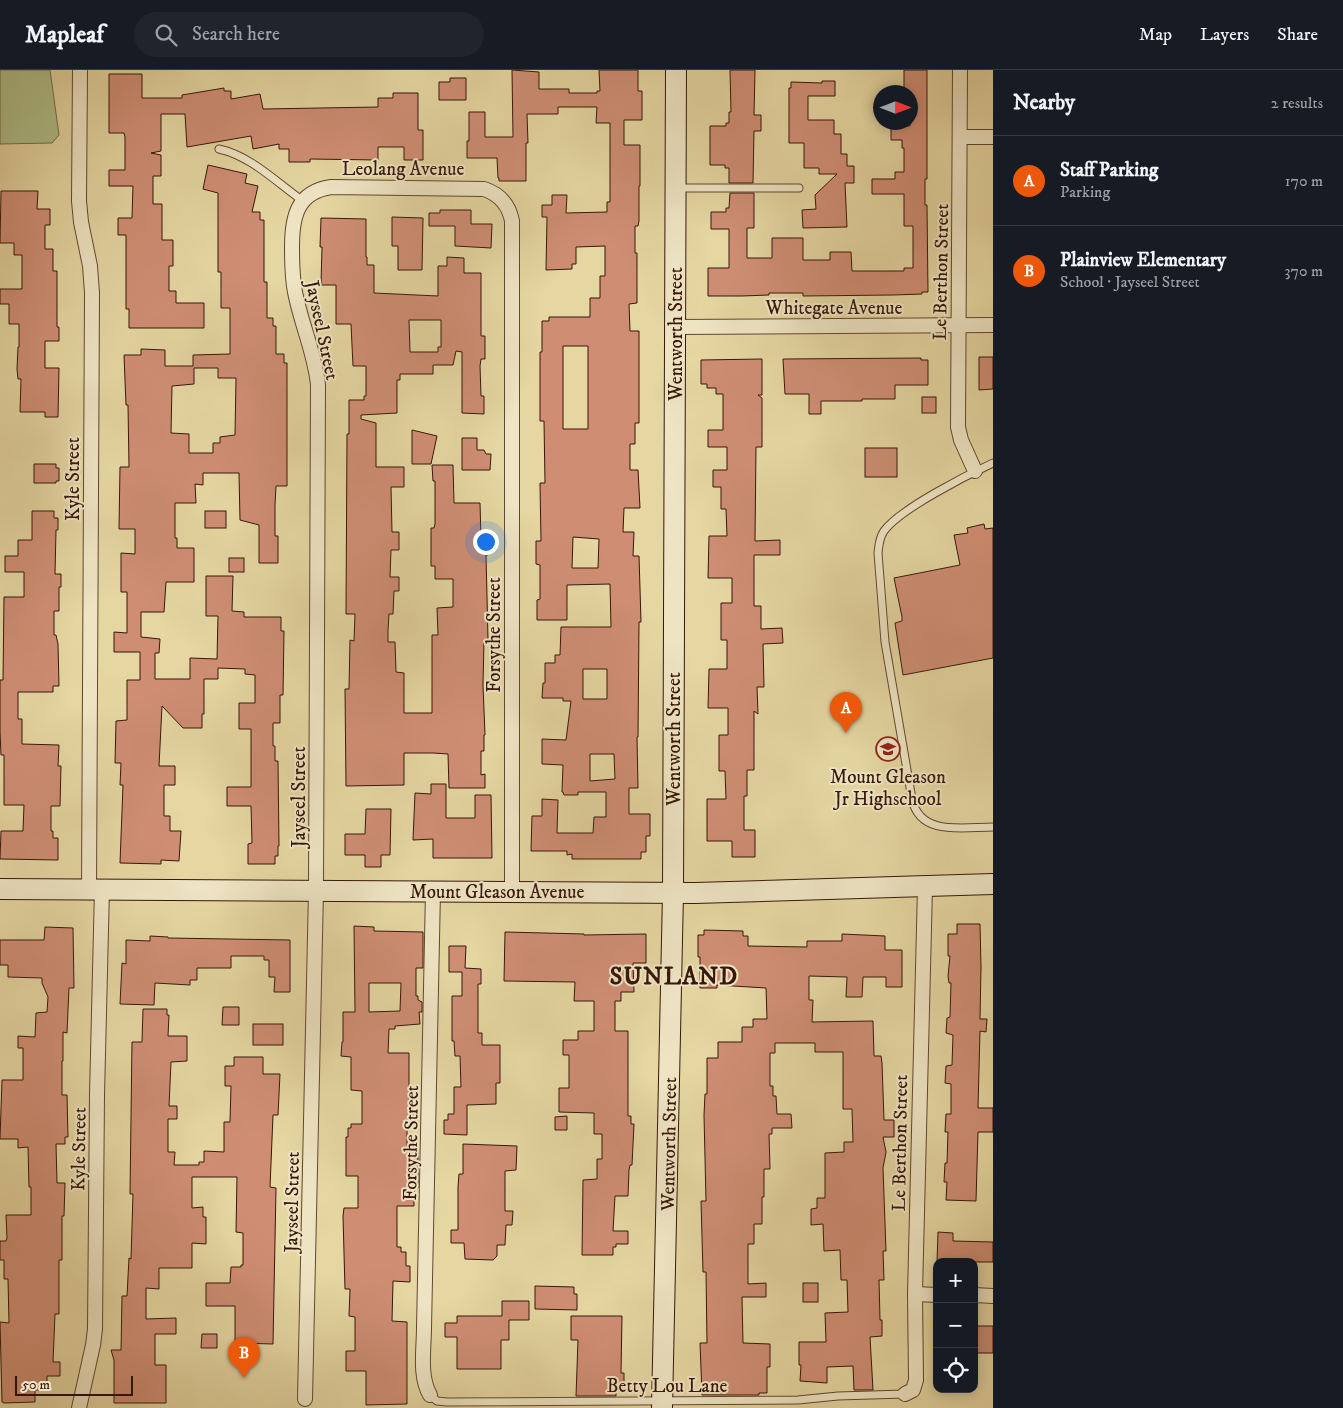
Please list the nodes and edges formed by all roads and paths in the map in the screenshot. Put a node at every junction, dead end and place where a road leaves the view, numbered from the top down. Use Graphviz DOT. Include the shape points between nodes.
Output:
graph roads {
  1 [pos="80,70"];
  2 [pos="676,70"];
  3 [pos="960,70"];
  4 [pos="960,137"];
  5 [pos="993,138"];
  6 [pos="219,149"];
  7 [pos="676,188"];
  8 [pos="799,188"];
  9 [pos="503,200"];
  10 [pos="303,201"];
  11 [pos="959,325"];
  12 [pos="993,325"];
  13 [pos="675,327"];
  14 [pos="993,463"];
  15 [pos="975,472"];
  16 [pos="993,827"];
  17 [pos="993,884"];
  18 [pos="924,887"];
  19 [pos="0,889"];
  20 [pos="95,889"];
  21 [pos="316,890"];
  22 [pos="433,891"];
  23 [pos="512,892"];
  24 [pos="673,893"];
  25 [pos="915,1294"];
  26 [pos="933,1294"];
  27 [pos="978,1295"];
  28 [pos="993,1296"];
  29 [pos="905,1394"];
  30 [pos="430,1395"];
  31 [pos="305,1400"];
  32 [pos="662,1405"];
  33 [pos="79,1408"];
  1 -- 20 [label="street, Kyle Street" via="79,201 92,293"];
  2 -- 7 [label="street, Wentworth Street"];
  3 -- 4 [label="street, Le Berthon Street"];
  4 -- 5 [label="street"];
  4 -- 11 [label="street, Le Berthon Street"];
  6 -- 10 [label="lane" via="254,164"];
  7 -- 8 [label="lane"];
  7 -- 13 [label="street, Wentworth Street"];
  9 -- 10 [label="street, Leolang Avenue" via="491,191 475,188 331,187 316,191"];
  9 -- 23 [label="street, Forsythe Street" via="512,221"];
  10 -- 21 [label="street, Jayseel Street" via="295,214 292,228 292,273 318,385"];
  11 -- 12 [label="street, Whitegate Avenue"];
  11 -- 13 [label="street, Whitegate Avenue"];
  11 -- 15 [label="street, Le Berthon Street" via="958,427"];
  13 -- 24 [label="street, Wentworth Street"];
  14 -- 15 [label="lane"];
  15 -- 16 [label="lane" via="910,509 892,523 879,540 878,553 885,642 915,812 924,820 950,828"];
  17 -- 18 [label="street, Mount Gleason Avenue"];
  18 -- 24 [label="street, Mount Gleason Avenue"];
  18 -- 25 [label="street, Le Berthon Street"];
  19 -- 20 [label="street, Mount Gleason Avenue"];
  20 -- 21 [label="street, Mount Gleason Avenue"];
  20 -- 33 [label="street, Kyle Street" via="95,1329"];
  21 -- 22 [label="street, Mount Gleason Avenue"];
  21 -- 31 [label="street, Jayseel Street"];
  22 -- 23 [label="street, Mount Gleason Avenue"];
  22 -- 30 [label="street, Forsythe Street" via="424,1367"];
  23 -- 24 [label="street, Mount Gleason Avenue"];
  24 -- 32 [label="street, Wentworth Street"];
  25 -- 26 [label="street"];
  25 -- 29 [label="street, Le Berthon Street" via="916,1380 913,1390"];
  27 -- 28 [label="street"];
  29 -- 32 [label="lane, Betty Lou Lane"];
  30 -- 32 [label="lane, Betty Lou Lane" via="438,1401 447,1402"];
}
